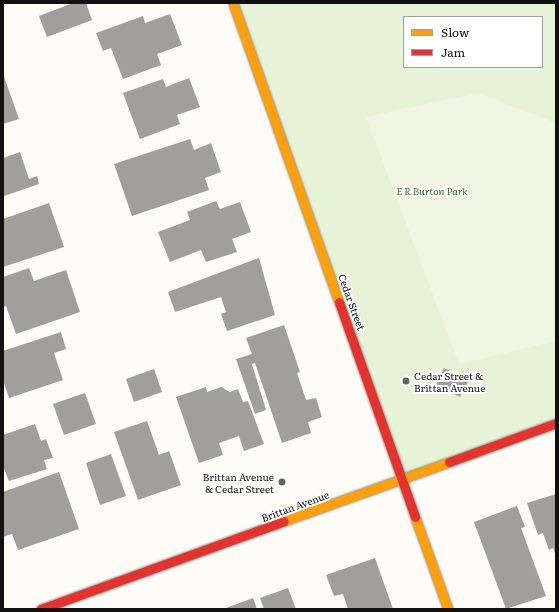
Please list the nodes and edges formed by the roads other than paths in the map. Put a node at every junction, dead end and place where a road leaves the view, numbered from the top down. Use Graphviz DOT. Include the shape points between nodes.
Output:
graph roads {
  1 [pos="233,3"];
  2 [pos="556,423"];
  3 [pos="400,478"];
  4 [pos="41,609"];
  5 [pos="448,609"];
  1 -- 3 [label="street, Cedar Street" via="373,393"];
  2 -- 3 [label="street, Brittan Avenue"];
  3 -- 4 [label="street, Brittan Avenue" via="295,519"];
  3 -- 5 [label="street, Cedar Street"];
}
